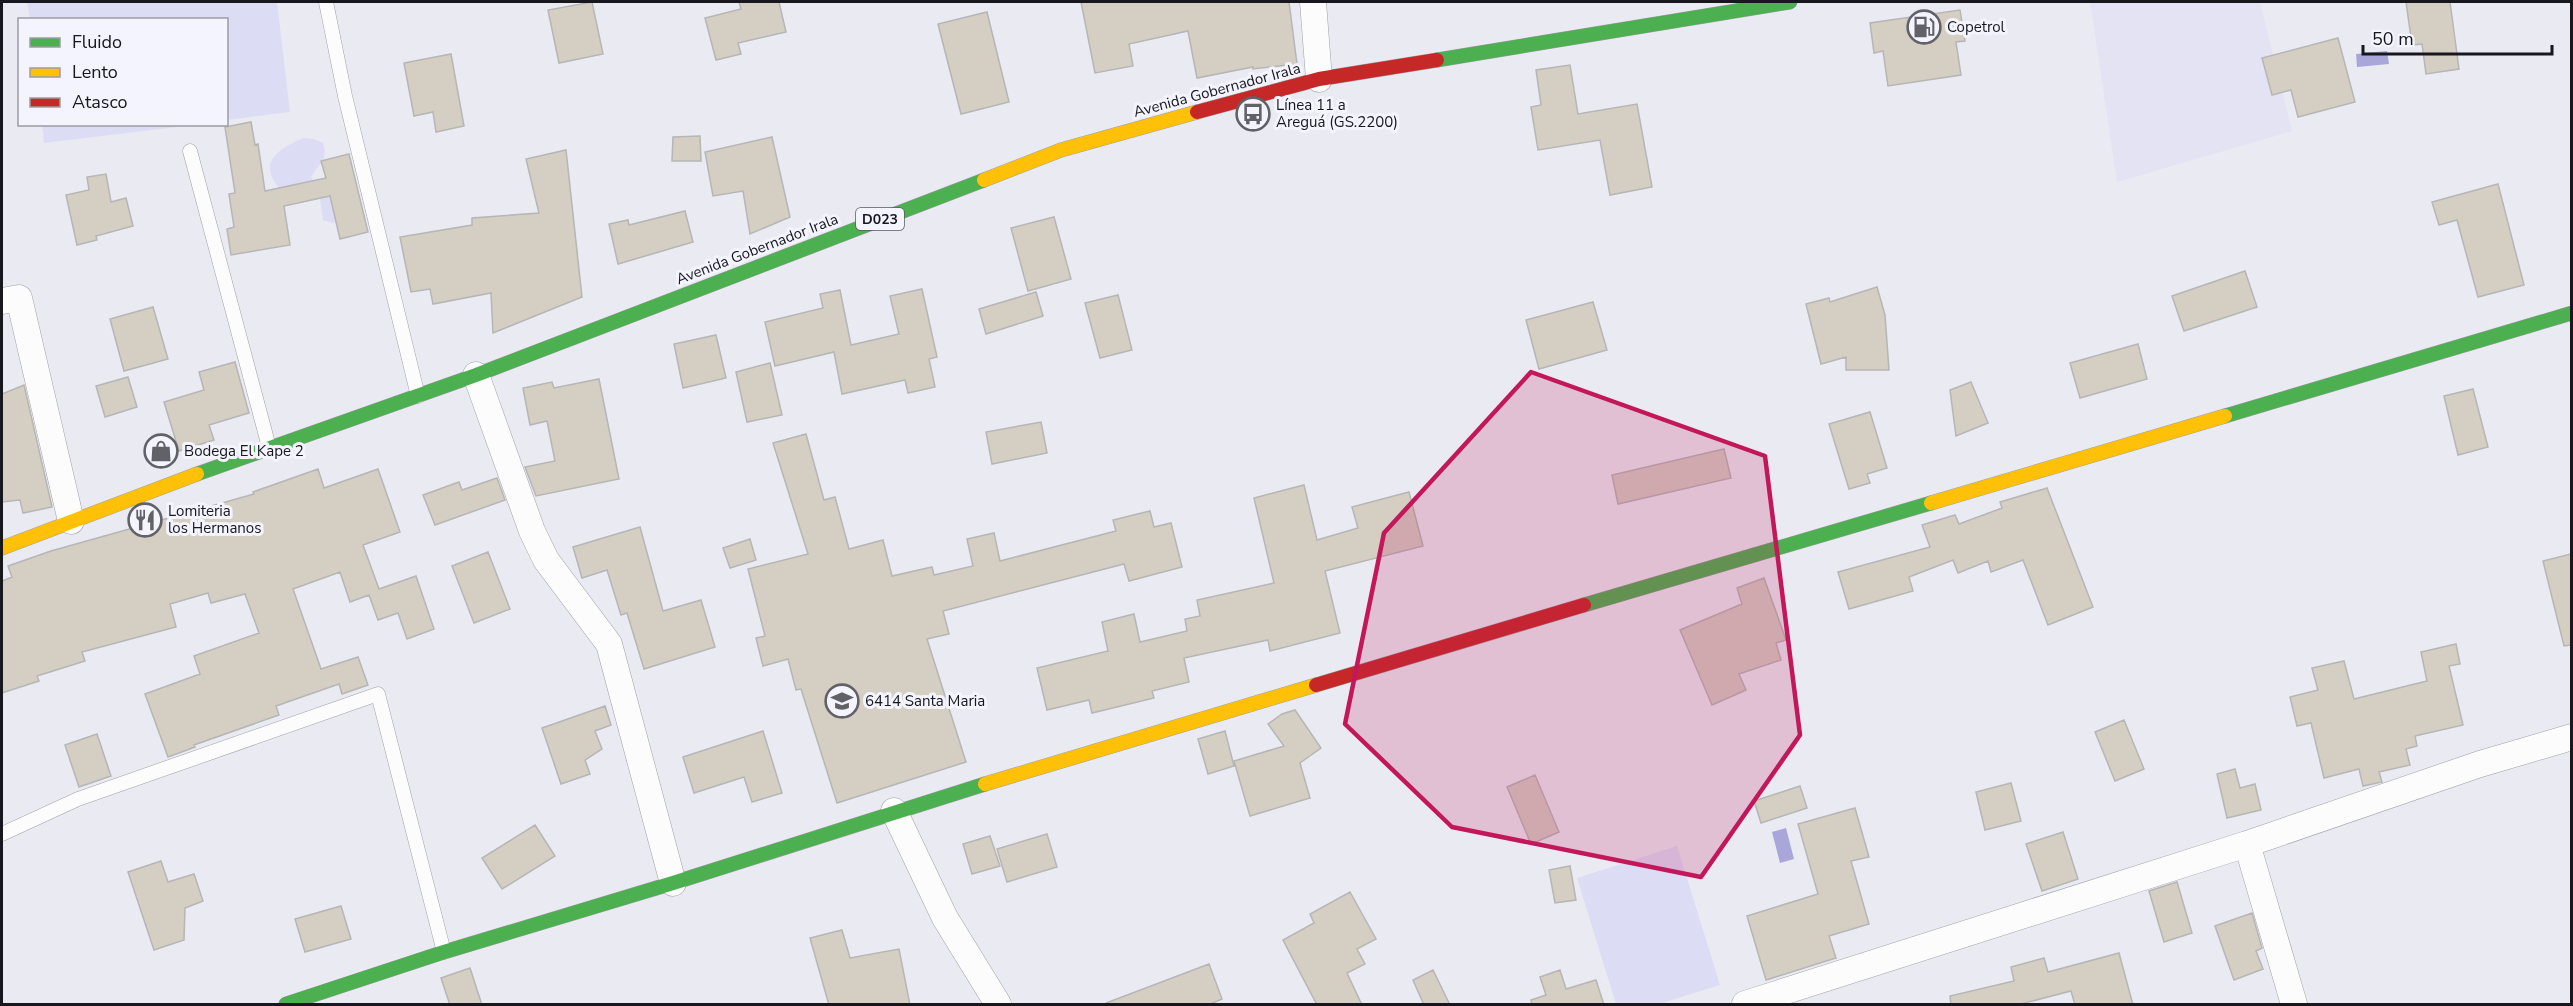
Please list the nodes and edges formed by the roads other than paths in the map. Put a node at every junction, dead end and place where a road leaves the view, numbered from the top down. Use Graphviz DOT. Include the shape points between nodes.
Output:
graph roads {
  1 [pos="326,2"];
  2 [pos="1313,2"];
  3 [pos="1790,2"];
  4 [pos="1736,6"];
  5 [pos="1319,79"];
  6 [pos="190,151"];
  7 [pos="2,301"];
  8 [pos="2571,314"];
  9 [pos="476,375"];
  10 [pos="418,396"];
  11 [pos="269,447"];
  12 [pos="71,521"];
  13 [pos="2,548"];
  14 [pos="2571,737"];
  15 [pos="894,811"];
  16 [pos="2,834"];
  17 [pos="2247,844"];
  18 [pos="673,883"];
  19 [pos="444,952"];
  20 [pos="286,1005"];
  21 [pos="998,1005"];
  22 [pos="1745,1005"];
  23 [pos="2294,1005"];
  1 -- 10 [label="lane"];
  2 -- 5 [label="street"];
  3 -- 4 [label="street, Avenida Gobernador Irala / D023"];
  4 -- 5 [label="street, Avenida Gobernador Irala / D023"];
  5 -- 9 [label="street, Avenida Gobernador Irala / D023" via="1060,150"];
  6 -- 11 [label="lane"];
  7 -- 12 [label="street" via="19,298"];
  8 -- 15 [label="street"];
  9 -- 10 [label="street, Avenida Gobernador Irala / D023"];
  9 -- 18 [label="street" via="546,560 609,644"];
  10 -- 11 [label="street, Avenida Gobernador Irala / D023"];
  11 -- 12 [label="street, Avenida Gobernador Irala / D023"];
  12 -- 13 [label="street, Avenida Gobernador Irala / D023"];
  14 -- 17 [label="street"];
  15 -- 18 [label="street"];
  15 -- 21 [label="street" via="945,918"];
  16 -- 19 [label="lane" via="78,799 378,694"];
  17 -- 22 [label="street"];
  17 -- 23 [label="street"];
  18 -- 19 [label="street"];
  19 -- 20 [label="street"];
}
